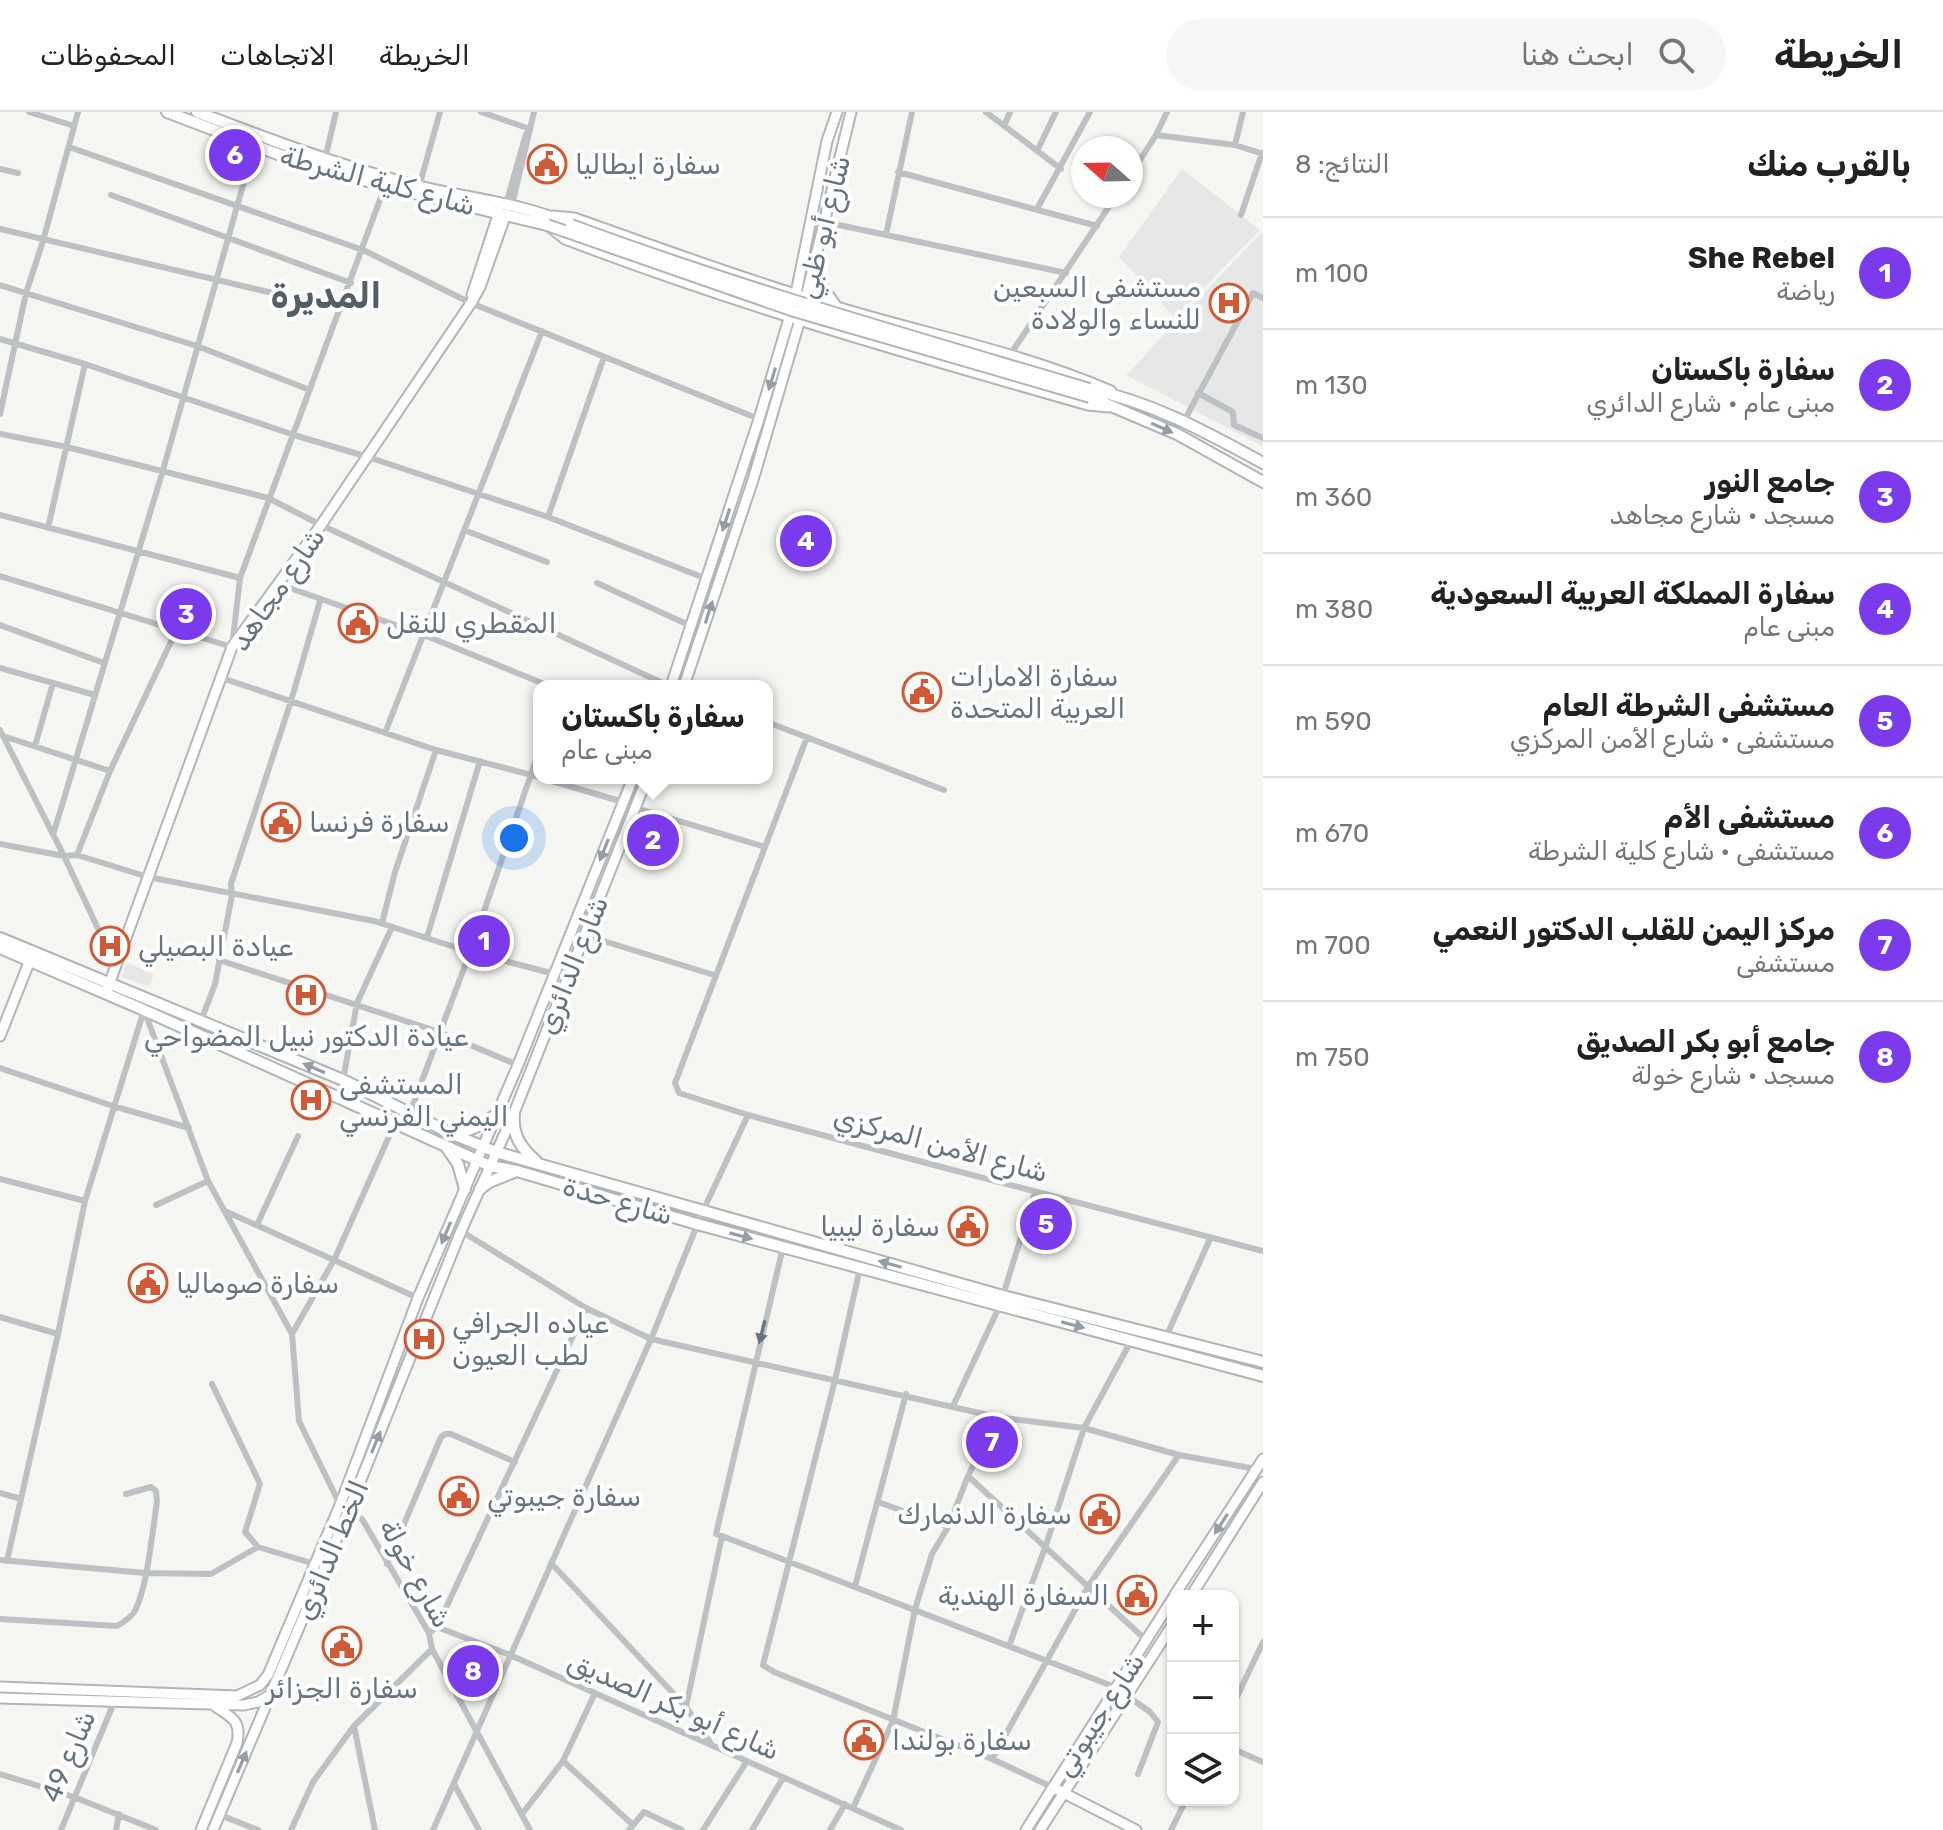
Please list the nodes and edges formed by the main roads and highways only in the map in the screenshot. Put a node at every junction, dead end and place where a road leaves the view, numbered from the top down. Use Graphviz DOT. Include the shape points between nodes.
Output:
graph roads {
  1 [pos="167,112"];
  2 [pos="197,112"];
  3 [pos="851,112"];
  4 [pos="836,117"];
  5 [pos="847,126"];
  6 [pos="827,148"];
  7 [pos="841,151"];
  8 [pos="506,209"];
  9 [pos="548,220"];
  10 [pos="812,272"];
  11 [pos="801,274"];
  12 [pos="745,279"];
  13 [pos="771,287"];
  14 [pos="801,296"];
  15 [pos="738,302"];
  16 [pos="842,308"];
  17 [pos="772,313"];
  18 [pos="795,320"];
  19 [pos="814,326"];
  20 [pos="841,335"];
  21 [pos="789,341"];
  22 [pos="1090,393"];
  23 [pos="1121,395"];
  24 [pos="1119,408"];
  25 [pos="1263,463"];
  26 [pos="741,474"];
  27 [pos="753,480"];
  28 [pos="1263,482"];
  29 [pos="736,487"];
  30 [pos="748,494"];
  31 [pos="672,680"];
  32 [pos="686,680"];
  33 [pos="630,784"];
  34 [pos="645,784"];
  35 [pos="0,938"];
  36 [pos="0,948"];
  37 [pos="30,960"];
  38 [pos="108,988"];
  39 [pos="0,1036"];
  40 [pos="514,1113"];
  41 [pos="497,1114"];
  42 [pos="450,1133"];
  43 [pos="446,1146"];
  44 [pos="483,1147"];
  45 [pos="496,1152"];
  46 [pos="477,1161"];
  47 [pos="537,1162"];
  48 [pos="490,1166"];
  49 [pos="517,1171"];
  50 [pos="465,1189"];
  51 [pos="480,1189"];
  52 [pos="1001,1301"];
  53 [pos="1263,1362"];
  54 [pos="1263,1376"];
  55 [pos="1263,1459"];
  56 [pos="1262,1486"];
  57 [pos="344,1508"];
  58 [pos="1178,1590"];
  59 [pos="1195,1590"];
  60 [pos="1167,1608"];
  61 [pos="1167,1633"];
  62 [pos="0,1687"];
  63 [pos="57,1694"];
  64 [pos="270,1695"];
  65 [pos="0,1698"];
  66 [pos="212,1704"];
  67 [pos="1052,1787"];
  68 [pos="1063,1792"];
  69 [pos="201,1830"];
  70 [pos="213,1830"];
  71 [pos="1026,1830"];
  72 [pos="1040,1830"];
  73 [pos="1136,1830"];
  1 -- 8 [label="main road, شارع كلية الشرطة" via="300,162 385,186"];
  2 -- 8 [label="main road, شارع كلية الشرطة" via="325,161"];
  3 -- 5 [label="main road, شارع أبو ظبي"];
  4 -- 5 [label="main road" via="838,129"];
  4 -- 6 [label="main road, شارع أبو ظبي"];
  5 -- 7 [label="main road, شارع أبو ظبي"];
  6 -- 7 [label="main road" via="837,143"];
  6 -- 11 [label="main road, شارع أبو ظبي"];
  7 -- 10 [label="main road, شارع أبو ظبي"];
  8 -- 9 [label="main road, شارع كلية الشرطة"];
  8 -- 38 [label="main road, شارع مجاهد" via="471,303 232,647"];
  9 -- 12 [label="main road" via="574,218"];
  9 -- 15 [label="main road" via="565,239"];
  9 -- 22 [label="main road, شارع كلية الشرطة, bridge"];
  9 -- 22 [label="main road, bridge" via="794,311"];
  10 -- 14 [label="main road, شارع أبو ظبي"];
  10 -- 16 [label="main road"];
  11 -- 13 [label="main road"];
  11 -- 14 [label="main road, شارع أبو ظبي"];
  12 -- 13 [label="main road"];
  12 -- 15 [label="main road" via="752,291 747,301"];
  13 -- 14 [label="main road"];
  14 -- 16 [label="main road"];
  14 -- 18 [label="main road, شارع أبو ظبي"];
  15 -- 17 [label="main road"];
  16 -- 20 [label="main road" via="834,317"];
  16 -- 23 [label="main road" via="1010,355"];
  17 -- 18 [label="main road"];
  17 -- 21 [label="main road" via="781,320"];
  18 -- 19 [label="main road"];
  18 -- 21 [label="main road, شارع أبو ظبي"];
  19 -- 20 [label="main road"];
  19 -- 21 [label="main road"];
  20 -- 24 [label="main road" via="1088,405"];
  21 -- 26 [label="main road, one-way"];
  21 -- 27 [label="main road"];
  22 -- 23 [label="main road"];
  22 -- 24 [label="main road"];
  23 -- 25 [label="main road"];
  24 -- 28 [label="main road, one-way"];
  26 -- 27 [label="main road" via="745,482"];
  26 -- 29 [label="main road"];
  27 -- 30 [label="main road"];
  29 -- 30 [label="main road" via="746,486"];
  29 -- 31 [label="main road, one-way"];
  32 -- 30 [label="main road, one-way"];
  33 -- 41 [label="main road, شارع الدائري, one-way"];
  34 -- 40 [label="main road, شارع الدائري"];
  35 -- 38 [label="main road, شارع حدة"];
  36 -- 37 [label="main road, شارع حدة"];
  37 -- 38 [label="main road, شارع حدة"];
  37 -- 39 [label="main road"];
  42 -- 38 [label="main road, شارع حدة, one-way" via="343,1080"];
  38 -- 43 [label="main road, شارع حدة" via="144,1010"];
  40 -- 45 [label="main road, شارع الدائري"];
  40 -- 47 [label="main road" via="519,1145"];
  41 -- 42 [label="main road" via="464,1133"];
  41 -- 44 [label="main road, شارع الدائري"];
  42 -- 44 [label="main road, شارع حدة"];
  43 -- 46 [label="main road, شارع حدة"];
  43 -- 50 [label="main road"];
  44 -- 45 [label="main road, شارع حدة"];
  44 -- 46 [label="main road, الخط الدائري"];
  45 -- 47 [label="main road, شارع حدة"];
  45 -- 48 [label="main road, الخط الدائري"];
  46 -- 48 [label="main road, شارع حدة"];
  46 -- 50 [label="main road, الخط الدائري"];
  52 -- 47 [label="main road, شارع حدة, one-way"];
  48 -- 49 [label="main road, شارع حدة"];
  48 -- 51 [label="main road, الخط الدائري"];
  49 -- 51 [label="main road"];
  49 -- 52 [label="main road, شارع حدة, one-way" via="860,1268"];
  50 -- 57 [label="main road, الخط الدائري, one-way" via="418,1298"];
  57 -- 51 [label="main road, الخط الدائري, one-way"];
  52 -- 53 [label="main road, شارع حدة"];
  52 -- 54 [label="main road, شارع حدة, one-way"];
  55 -- 58 [label="main road, شارع جيبوتي, one-way"];
  56 -- 59 [label="main road"];
  57 -- 63 [label="main road, الخط الدائري" via="314,1564 268,1675 250,1691 237,1696"];
  57 -- 64 [label="main road, الخط الدائري"];
  60 -- 67 [label="main road, شارع جيبوتي"];
  61 -- 68 [label="main road, شارع جيبوتي"];
  62 -- 63 [label="main road, الخط الدائري"];
  63 -- 65 [label="main road, الخط الدائري"];
  63 -- 66 [label="main road, الخط الدائري"];
  64 -- 66 [label="main road, الخط الدائري" via="244,1705"];
  70 -- 64 [label="main road, one-way"];
  66 -- 69 [label="main road" via="240,1730"];
  67 -- 68 [label="main road"];
  67 -- 71 [label="main road, شارع جيبوتي"];
  68 -- 72 [label="main road, شارع جيبوتي"];
  68 -- 73 [label="main road"];
}
